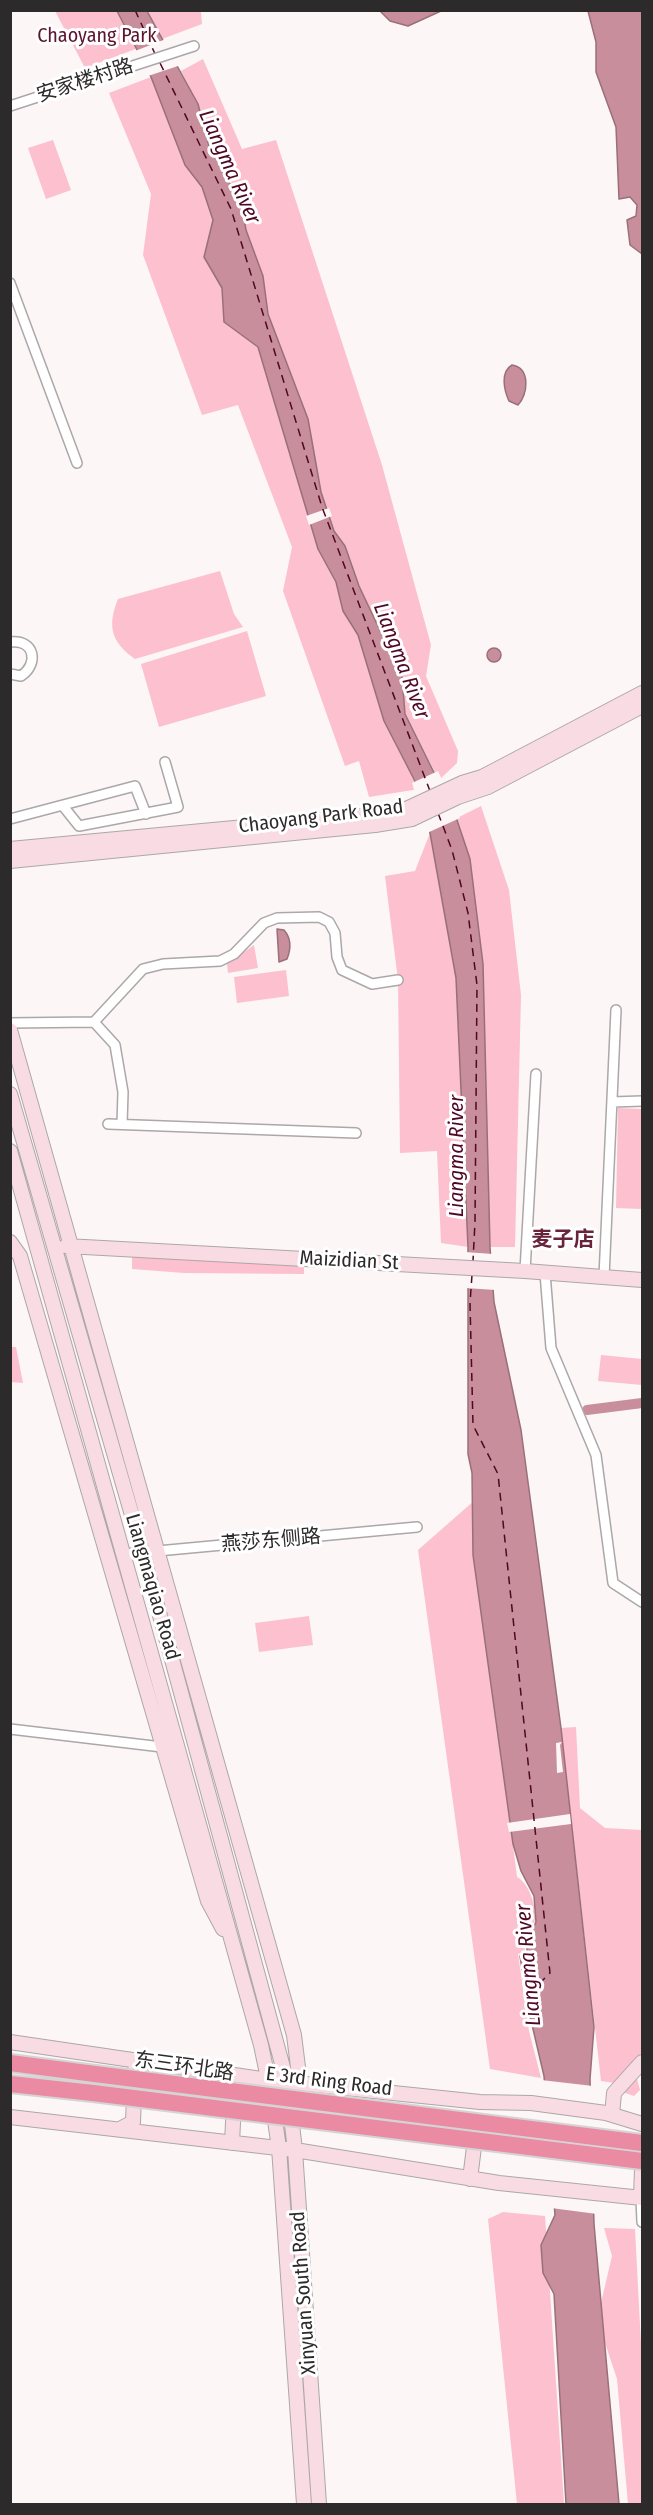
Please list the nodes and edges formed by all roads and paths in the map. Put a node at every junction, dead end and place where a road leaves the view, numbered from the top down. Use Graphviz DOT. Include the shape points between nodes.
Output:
graph roads {
  1 [pos="191,47"];
  2 [pos="10,106"];
  3 [pos="10,283"];
  4 [pos="77,463"];
  5 [pos="10,642"];
  6 [pos="10,674"];
  7 [pos="642,693"];
  8 [pos="642,706"];
  9 [pos="165,762"];
  10 [pos="456,792"];
  11 [pos="63,806"];
  12 [pos="146,814"];
  13 [pos="409,814"];
  14 [pos="10,819"];
  15 [pos="79,826"];
  16 [pos="84,843"];
  17 [pos="10,849"];
  18 [pos="10,861"];
  19 [pos="398,980"];
  20 [pos="616,1010"];
  21 [pos="94,1022"];
  22 [pos="10,1023"];
  23 [pos="10,1030"];
  24 [pos="536,1074"];
  25 [pos="10,1094"];
  26 [pos="642,1101"];
  27 [pos="612,1102"];
  28 [pos="108,1124"];
  29 [pos="122,1124"];
  30 [pos="356,1133"];
  31 [pos="10,1151"];
  32 [pos="10,1240"];
  33 [pos="36,1240"];
  34 [pos="54,1246"];
  35 [pos="72,1247"];
  36 [pos="15,1255"];
  37 [pos="40,1257"];
  38 [pos="525,1271"];
  39 [pos="545,1273"];
  40 [pos="604,1277"];
  41 [pos="642,1280"];
  42 [pos="417,1527"];
  43 [pos="150,1552"];
  44 [pos="125,1554"];
  45 [pos="642,1602"];
  46 [pos="10,1729"];
  47 [pos="177,1743"];
  48 [pos="162,1747"];
  49 [pos="237,1956"];
  50 [pos="10,2042"];
  51 [pos="122,2058"];
  52 [pos="642,2062"];
  53 [pos="10,2063"];
  54 [pos="235,2075"];
  55 [pos="10,2084"];
  56 [pos="270,2086"];
  57 [pos="293,2089"];
  58 [pos="480,2103"];
  59 [pos="609,2114"];
  60 [pos="10,2117"];
  61 [pos="642,2124"];
  62 [pos="120,2129"];
  63 [pos="232,2143"];
  64 [pos="642,2144"];
  65 [pos="279,2148"];
  66 [pos="295,2150"];
  67 [pos="642,2161"];
  68 [pos="642,2169"];
  69 [pos="471,2179"];
  70 [pos="642,2198"];
  71 [pos="642,2222"];
  72 [pos="304,2505"];
  73 [pos="319,2505"];
  1 -- 2 [label="street, 安家楼村路"];
  3 -- 4 [label="street"];
  5 -- 6 [label="street" via="26,645 32,653 32,664 21,676"];
  7 -- 10 [label="street, Chaoyang Park Road"];
  8 -- 10 [label="street, Chaoyang Park Road" via="488,787"];
  9 -- 12 [label="street" via="178,807"];
  10 -- 13 [label="street, Chaoyang Park Road"];
  11 -- 12 [label="street" via="135,786"];
  11 -- 14 [label="street"];
  11 -- 15 [label="street"];
  12 -- 15 [label="street"];
  13 -- 16 [label="street, Chaoyang Park Road"];
  13 -- 18 [label="street, Chaoyang Park Road"];
  15 -- 16 [label="street"];
  16 -- 17 [label="street, Chaoyang Park Road"];
  19 -- 21 [label="street" via="372,984 342,970 329,922 319,917 277,918 264,923 234,954 220,961 143,969"];
  20 -- 27 [label="street"];
  21 -- 22 [label="street"];
  21 -- 29 [label="street" via="115,1045 123,1092"];
  23 -- 35 [label="street"];
  24 -- 38 [label="street"];
  25 -- 34 [label="street, Liangmaqiao Road"];
  26 -- 27 [label="street"];
  27 -- 40 [label="street"];
  28 -- 29 [label="street"];
  29 -- 30 [label="street"];
  31 -- 33 [label="street, Liangmaqiao Road"];
  32 -- 33 [label="street, Maizidian St"];
  32 -- 36 [label="street"];
  33 -- 34 [label="street, Maizidian St"];
  33 -- 37 [label="street, Liangmaqiao Road"];
  34 -- 35 [label="street, Maizidian St"];
  34 -- 37 [label="street"];
  34 -- 43 [label="street, Liangmaqiao Road"];
  35 -- 38 [label="street, Maizidian St"];
  35 -- 43 [label="street"];
  36 -- 37 [label="street"];
  36 -- 48 [label="street"];
  37 -- 44 [label="street, Liangmaqiao Road"];
  38 -- 39 [label="street, Maizidian St"];
  39 -- 40 [label="street, Maizidian St"];
  39 -- 45 [label="street" via="551,1348 596,1455 613,1583"];
  40 -- 41 [label="street, Maizidian St"];
  42 -- 43 [label="street, 燕莎东侧路"];
  43 -- 44 [label="street, 燕莎东侧路"];
  43 -- 57 [label="street, Xinyuan South Road" via="294,2035"];
  44 -- 47 [label="street, Liangmaqiao Road"];
  46 -- 48 [label="street"];
  47 -- 48 [label="street"];
  47 -- 49 [label="street, Liangmaqiao Road"];
  48 -- 49 [label="street" via="208,1901"];
  49 -- 56 [label="street, Liangmaqiao Road"];
  50 -- 51 [label="street, 东三环北路"];
  51 -- 54 [label="street, 东三环北路"];
  51 -- 62 [label="street" via="135,2069 134,2122"];
  52 -- 59 [label="street" via="614,2093"];
  53 -- 64 [label="highway, E 3rd Ring Road, bridge"];
  54 -- 56 [label="street, 东三环北路"];
  54 -- 63 [label="street"];
  55 -- 67 [label="highway, E 3rd Ring Road, bridge"];
  56 -- 57 [label="street, 东三环北路"];
  56 -- 65 [label="street, Xinyuan South Road"];
  57 -- 58 [label="street, 东三环北路" via="431,2110 456,2100"];
  57 -- 66 [label="street, Xinyuan South Road"];
  58 -- 59 [label="street" via="531,2103"];
  58 -- 69 [label="street"];
  59 -- 61 [label="street"];
  60 -- 62 [label="street"];
  62 -- 63 [label="street"];
  63 -- 65 [label="street"];
  65 -- 66 [label="street"];
  65 -- 72 [label="street, Xinyuan South Road"];
  66 -- 69 [label="street"];
  66 -- 73 [label="street, Xinyuan South Road"];
  68 -- 70 [label="street"];
  69 -- 70 [label="street"];
  70 -- 71 [label="street"];
}
